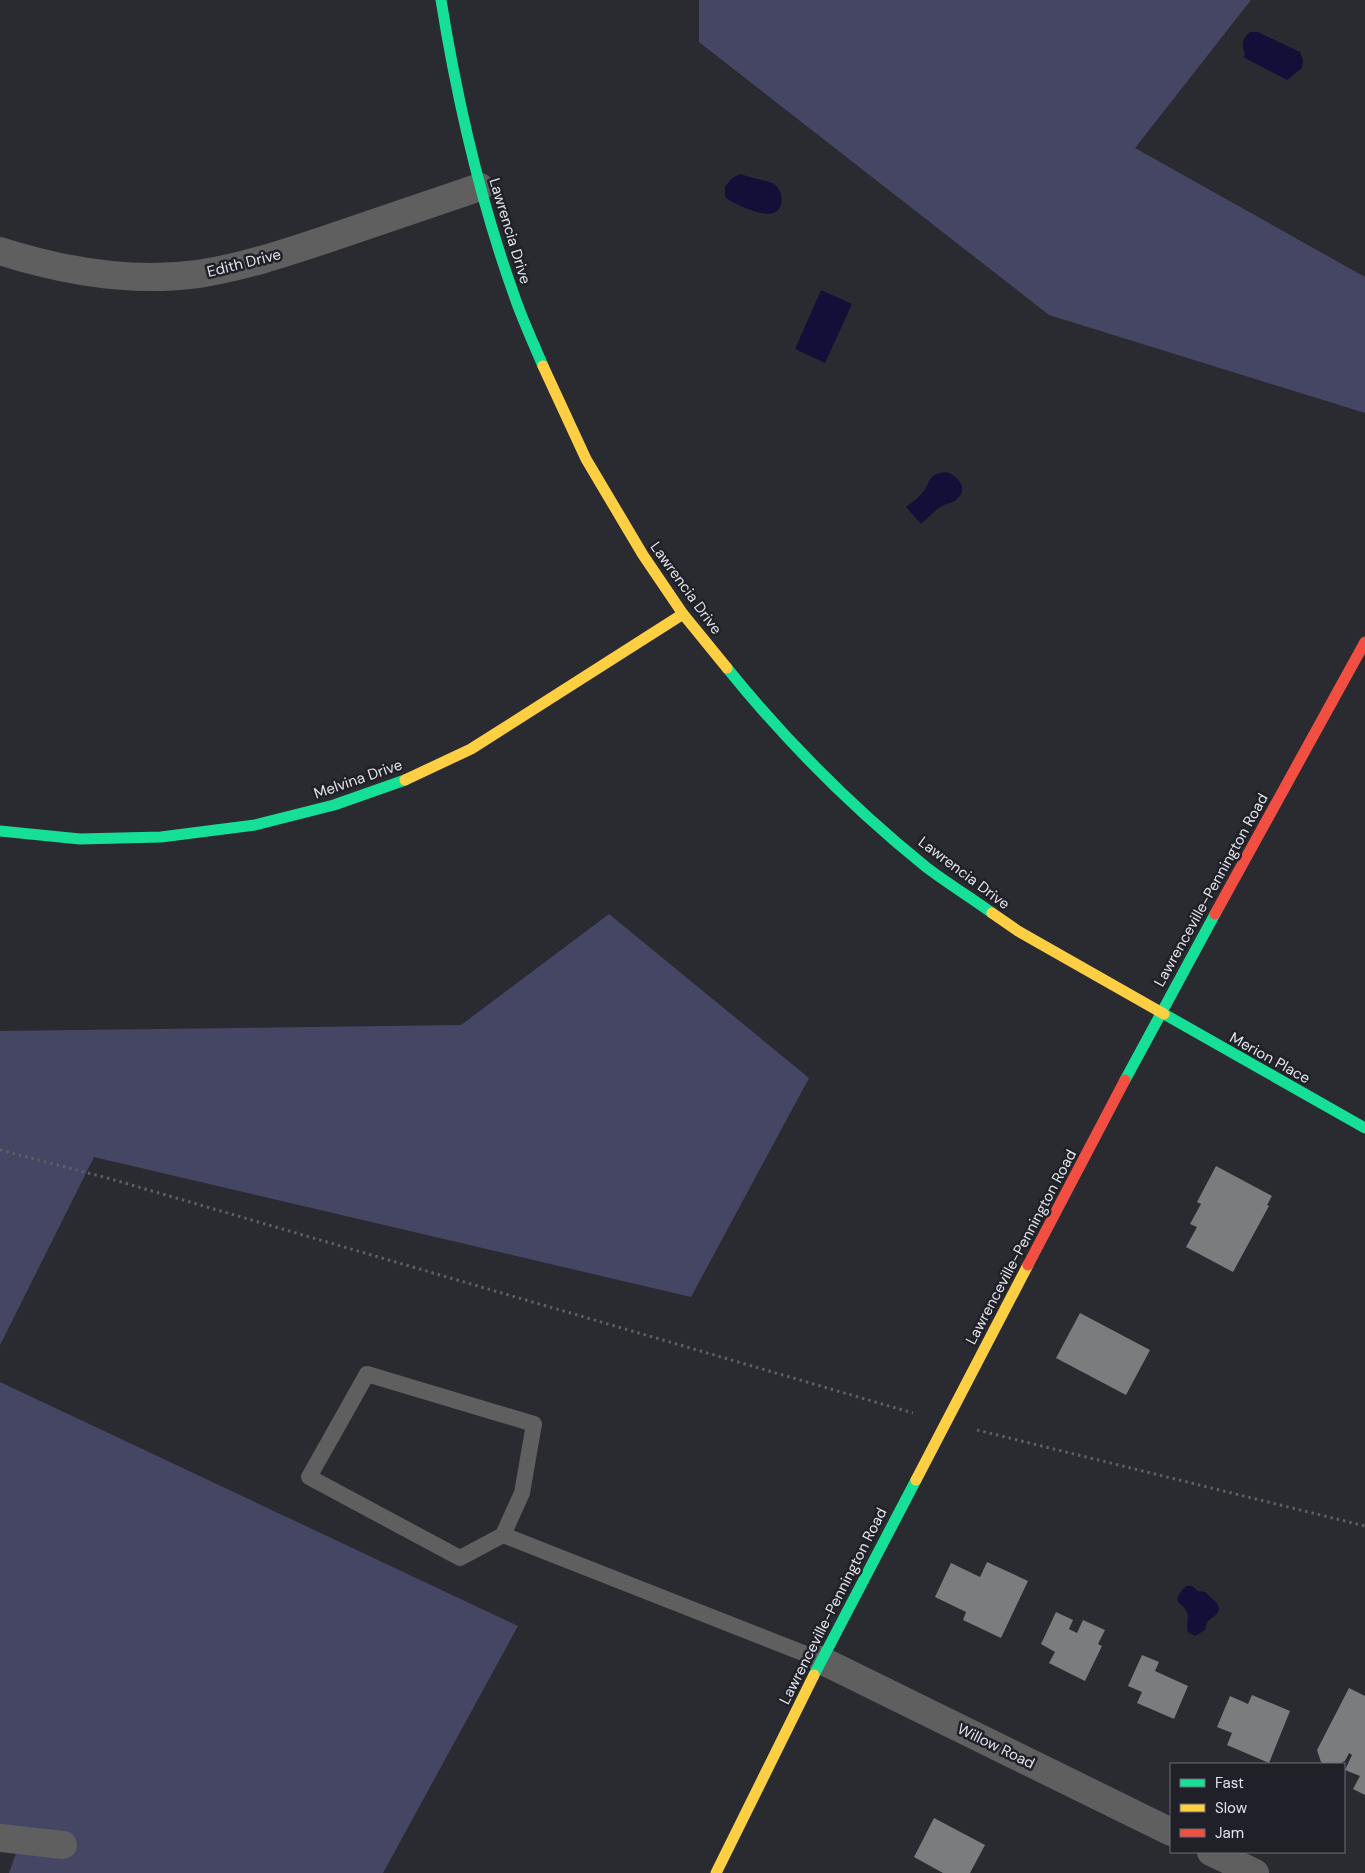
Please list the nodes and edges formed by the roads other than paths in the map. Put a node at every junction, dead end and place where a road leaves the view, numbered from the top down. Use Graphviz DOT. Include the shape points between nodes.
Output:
graph roads {
  1 [pos="442,0"];
  2 [pos="480,188"];
  3 [pos="0,251"];
  4 [pos="683,614"];
  5 [pos="1365,642"];
  6 [pos="0,831"];
  7 [pos="1160,1013"];
  8 [pos="1365,1128"];
  9 [pos="503,1535"];
  10 [pos="821,1660"];
  11 [pos="1170,1832"];
  12 [pos="0,1838"];
  13 [pos="63,1845"];
  14 [pos="1213,1853"];
  15 [pos="716,1873"];
  16 [pos="1255,1873"];
  1 -- 2 [label="street, Lawrencia Drive" via="447,38"];
  2 -- 3 [label="street, Edith Drive" via="254,263 197,274 138,277 80,272"];
  2 -- 4 [label="street, Lawrencia Drive" via="514,296 586,459 643,555"];
  4 -- 6 [label="street, Melvina Drive" via="471,749 398,783 334,805 255,825 161,837 80,839"];
  4 -- 7 [label="street, Lawrencia Drive" via="764,714 843,794 927,867 1018,931"];
  5 -- 7 [label="street, Lawrenceville-Pennington Road"];
  7 -- 8 [label="street, Merion Place"];
  7 -- 10 [label="street, Lawrenceville-Pennington Road"];
  9 -- 9 [label="lane" via="522,1493 534,1424 367,1374 309,1477 460,1558"];
  9 -- 10 [label="lane"];
  10 -- 11 [label="street, Willow Road"];
  10 -- 15 [label="street, Lawrenceville-Pennington Road"];
  12 -- 13 [label="street"];
  14 -- 16 [label="street"];
}
